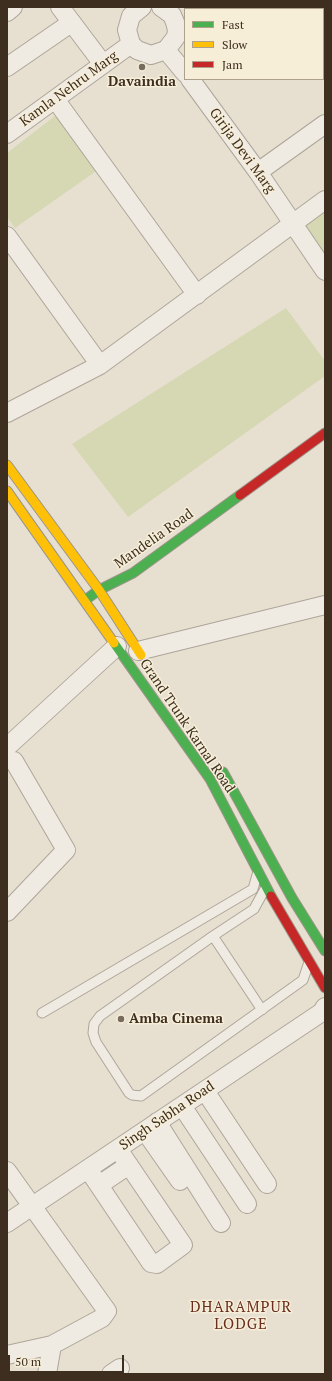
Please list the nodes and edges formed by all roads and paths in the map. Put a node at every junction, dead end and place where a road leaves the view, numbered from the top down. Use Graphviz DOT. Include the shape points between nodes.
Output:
graph roads {
  1 [pos="13,7"];
  2 [pos="60,7"];
  3 [pos="139,8"];
  4 [pos="172,10"];
  5 [pos="7,12"];
  6 [pos="71,23"];
  7 [pos="131,44"];
  8 [pos="166,50"];
  9 [pos="103,64"];
  10 [pos="7,67"];
  11 [pos="184,72"];
  12 [pos="191,80"];
  13 [pos="55,99"];
  14 [pos="325,124"];
  15 [pos="7,134"];
  16 [pos="258,172"];
  17 [pos="325,200"];
  18 [pos="293,224"];
  19 [pos="7,236"];
  20 [pos="325,271"];
  21 [pos="197,295"];
  22 [pos="100,365"];
  23 [pos="7,413"];
  24 [pos="325,433"];
  25 [pos="7,465"];
  26 [pos="7,491"];
  27 [pos="260,492"];
  28 [pos="99,590"];
  29 [pos="85,600"];
  30 [pos="325,605"];
  31 [pos="117,646"];
  32 [pos="143,657"];
  33 [pos="9,756"];
  34 [pos="217,763"];
  35 [pos="258,872"];
  36 [pos="266,887"];
  37 [pos="7,912"];
  38 [pos="213,936"];
  39 [pos="325,951"];
  40 [pos="309,962"];
  41 [pos="325,988"];
  42 [pos="325,1007"];
  43 [pos="262,1010"];
  44 [pos="42,1013"];
  45 [pos="204,1091"];
  46 [pos="182,1106"];
  47 [pos="151,1127"];
  48 [pos="118,1149"];
  49 [pos="129,1165"];
  50 [pos="88,1169"];
  51 [pos="7,1171"];
  52 [pos="180,1181"];
  53 [pos="99,1184"];
  54 [pos="267,1184"];
  55 [pos="247,1204"];
  56 [pos="32,1207"];
  57 [pos="7,1223"];
  58 [pos="221,1223"];
  59 [pos="52,1345"];
  60 [pos="7,1355"];
  61 [pos="47,1374"];
  1 -- 5 [label="street"];
  2 -- 6 [label="street"];
  3 -- 7 [label="street" via="128,23"];
  4 -- 8 [label="street" via="176,34 172,45"];
  6 -- 9 [label="street"];
  6 -- 10 [label="street"];
  7 -- 8 [label="street" via="147,54 159,54"];
  7 -- 9 [label="street, Kamla Nehru Marg"];
  8 -- 11 [label="street"];
  9 -- 13 [label="street, Kamla Nehru Marg"];
  12 -- 16 [label="street, Girija Devi Marg"];
  13 -- 15 [label="street, Kamla Nehru Marg"];
  13 -- 21 [label="street"];
  14 -- 16 [label="street"];
  16 -- 18 [label="street, Girija Devi Marg"];
  17 -- 18 [label="street"];
  18 -- 20 [label="street, Girija Devi Marg"];
  18 -- 21 [label="street"];
  19 -- 22 [label="street"];
  21 -- 22 [label="street"];
  22 -- 23 [label="street"];
  24 -- 28 [label="main road, Mandelia Road" via="133,573"];
  25 -- 28 [label="main road, Grand Trunk Karnal Road"];
  26 -- 29 [label="main road, Grand Trunk Karnal Road"];
  27 -- 28 [label="main road, Mandelia Road" via="137,579"];
  28 -- 29 [label="main road"];
  28 -- 32 [label="main road, Grand Trunk Karnal Road"];
  29 -- 31 [label="main road, Grand Trunk Karnal Road"];
  30 -- 32 [label="street"];
  31 -- 33 [label="street"];
  31 -- 35 [label="main road, Grand Trunk Karnal Road" via="210,779"];
  33 -- 37 [label="street" via="66,850"];
  34 -- 39 [label="main road, Grand Trunk Karnal Road" via="292,898"];
  35 -- 36 [label="main road, Grand Trunk Karnal Road"];
  35 -- 44 [label="lane" via="253,889"];
  36 -- 38 [label="lane" via="254,909"];
  36 -- 40 [label="main road, Grand Trunk Karnal Road"];
  38 -- 43 [label="lane"];
  38 -- 43 [label="lane" via="100,1016 94,1024 96,1042 129,1093 141,1096"];
  40 -- 41 [label="main road, Grand Trunk Karnal Road"];
  40 -- 43 [label="lane" via="303,980"];
  42 -- 45 [label="street, Singh Sabha Road" via="322,1012"];
  45 -- 46 [label="street, Singh Sabha Road"];
  45 -- 54 [label="street"];
  46 -- 47 [label="street, Singh Sabha Road"];
  46 -- 55 [label="street"];
  47 -- 48 [label="street, Singh Sabha Road"];
  47 -- 52 [label="street"];
  47 -- 58 [label="street"];
  48 -- 49 [label="street"];
  48 -- 50 [label="street, Singh Sabha Road"];
  49 -- 53 [label="street"];
  49 -- 53 [label="street" via="183,1245 158,1264 151,1263"];
  50 -- 53 [label="street"];
  50 -- 56 [label="street, Singh Sabha Road"];
  51 -- 56 [label="street"];
  56 -- 57 [label="street, Singh Sabha Road"];
  56 -- 59 [label="street" via="107,1311 102,1318"];
  59 -- 60 [label="street"];
  59 -- 61 [label="street"];
}
